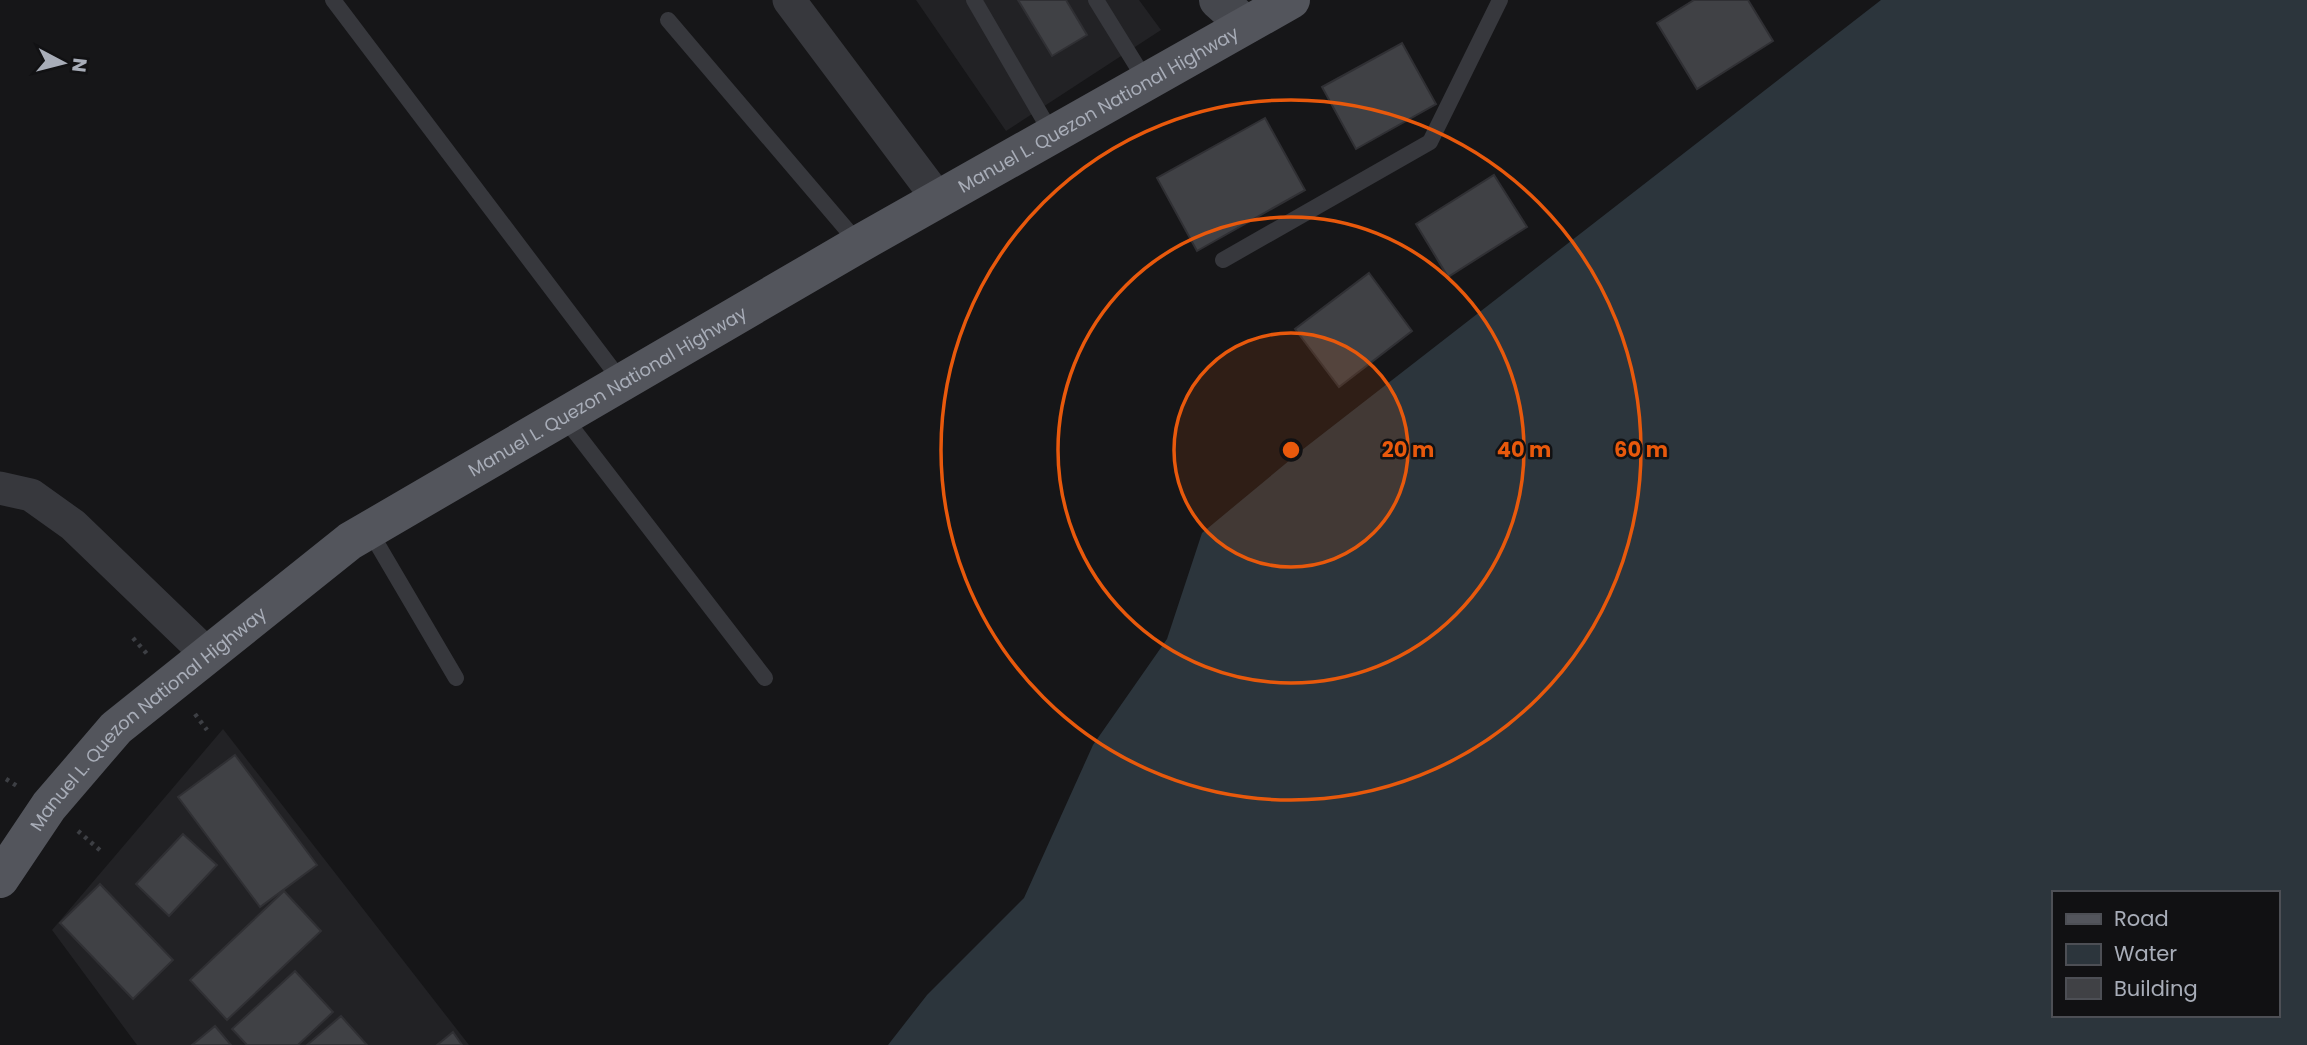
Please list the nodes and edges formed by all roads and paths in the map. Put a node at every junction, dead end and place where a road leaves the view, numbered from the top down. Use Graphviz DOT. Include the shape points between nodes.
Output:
graph roads {
  1 [pos="333,0"];
  2 [pos="789,0"];
  3 [pos="974,0"];
  4 [pos="1096,0"];
  5 [pos="1218,0"];
  6 [pos="1292,0"];
  7 [pos="1500,0"];
  8 [pos="668,20"];
  9 [pos="1247,25"];
  10 [pos="1146,81"];
  11 [pos="1052,134"];
  12 [pos="939,200"];
  13 [pos="859,244"];
  14 [pos="1223,260"];
  15 [pos="622,382"];
  16 [pos="563,416"];
  17 [pos="0,488"];
  18 [pos="369,530"];
  19 [pos="208,655"];
  20 [pos="456,678"];
  21 [pos="765,678"];
  22 [pos="0,879"];
  1 -- 15 [label="lane"];
  2 -- 12 [label="street"];
  3 -- 11 [label="lane"];
  4 -- 10 [label="lane"];
  5 -- 9 [label="main road"];
  6 -- 9 [label="main road, Manuel L. Quezon National Highway"];
  7 -- 14 [label="lane" via="1430,142"];
  8 -- 13 [label="lane"];
  9 -- 10 [label="main road, Manuel L. Quezon National Highway"];
  10 -- 11 [label="main road, Manuel L. Quezon National Highway"];
  11 -- 12 [label="main road, Manuel L. Quezon National Highway"];
  12 -- 13 [label="main road, Manuel L. Quezon National Highway"];
  13 -- 15 [label="main road, Manuel L. Quezon National Highway"];
  15 -- 16 [label="main road, Manuel L. Quezon National Highway"];
  16 -- 18 [label="main road, Manuel L. Quezon National Highway"];
  16 -- 21 [label="lane"];
  17 -- 19 [label="street" via="31,495 73,526"];
  18 -- 19 [label="main road, Manuel L. Quezon National Highway"];
  18 -- 20 [label="lane"];
  19 -- 22 [label="main road, Manuel L. Quezon National Highway" via="116,728 49,806"];
}
